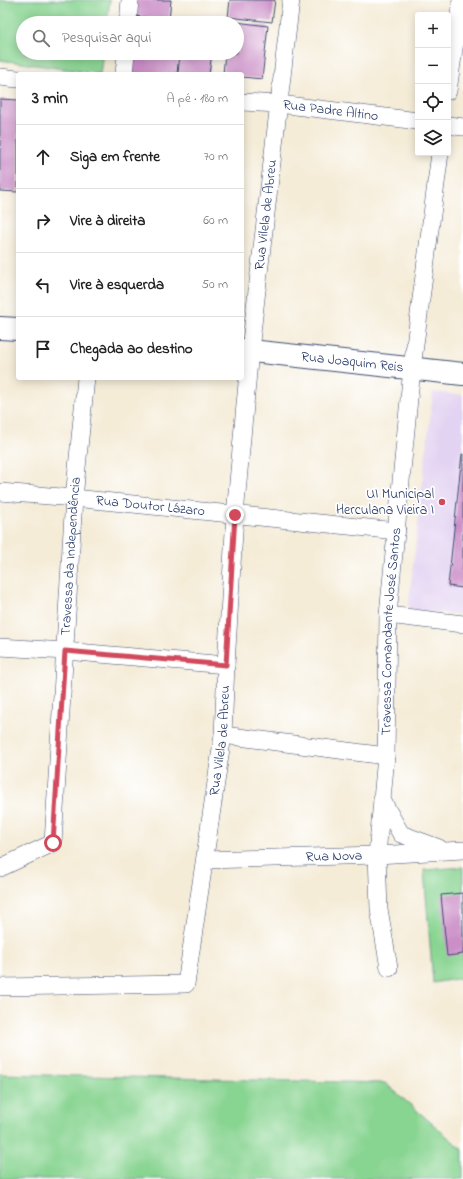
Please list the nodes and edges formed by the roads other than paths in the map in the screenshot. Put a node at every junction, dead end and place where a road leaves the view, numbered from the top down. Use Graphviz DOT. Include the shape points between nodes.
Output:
graph roads {
  1 [pos="130,0"];
  2 [pos="292,0"];
  3 [pos="461,0"];
  4 [pos="129,16"];
  5 [pos="125,60"];
  6 [pos="124,72"];
  7 [pos="0,77"];
  8 [pos="16,79"];
  9 [pos="449,84"];
  10 [pos="244,102"];
  11 [pos="279,104"];
  12 [pos="415,121"];
  13 [pos="451,125"];
  14 [pos="463,127"];
  15 [pos="440,156"];
  16 [pos="0,328"];
  17 [pos="16,329"];
  18 [pos="246,350"];
  19 [pos="412,368"];
  20 [pos="463,374"];
  21 [pos="86,380"];
  22 [pos="0,492"];
  23 [pos="74,498"];
  24 [pos="235,515"];
  25 [pos="396,531"];
  26 [pos="388,616"];
  27 [pos="463,624"];
  28 [pos="0,647"];
  29 [pos="65,651"];
  30 [pos="226,665"];
  31 [pos="223,735"];
  32 [pos="386,756"];
  33 [pos="382,800"];
  34 [pos="445,850"];
  35 [pos="463,850"];
  36 [pos="377,854"];
  37 [pos="205,860"];
  38 [pos="0,868"];
  39 [pos="389,968"];
  40 [pos="0,987"];
  1 -- 4 [label="street"];
  2 -- 11 [label="street, Rua Vilela de Abreu"];
  3 -- 9 [label="street"];
  5 -- 6 [label="street"];
  7 -- 8 [label="street"];
  10 -- 11 [label="street, Rua Padre Altino"];
  11 -- 12 [label="street, Rua Padre Altino"];
  11 -- 18 [label="street, Rua Vilela de Abreu"];
  13 -- 14 [label="street"];
  15 -- 19 [label="street, Travessa Comandante José Santos"];
  16 -- 17 [label="street"];
  18 -- 19 [label="street, Rua Joaquim Reis"];
  18 -- 24 [label="street, Rua Vilela de Abreu"];
  19 -- 20 [label="street, Rua Joaquim Reis"];
  19 -- 25 [label="street, Travessa Comandante José Santos"];
  21 -- 23 [label="street, Travessa da Independência"];
  22 -- 23 [label="street, Rua Doutor Lázaro"];
  23 -- 24 [label="street, Rua Doutor Lázaro"];
  23 -- 29 [label="street, Travessa da Independência"];
  24 -- 25 [label="street, Rua Doutor Lázaro"];
  24 -- 30 [label="street, Rua Vilela de Abreu"];
  25 -- 26 [label="street, Travessa Comandante José Santos"];
  26 -- 27 [label="street"];
  26 -- 32 [label="street, Travessa Comandante José Santos"];
  28 -- 29 [label="street"];
  29 -- 30 [label="street"];
  29 -- 38 [label="street, Travessa da Independência" via="53,843"];
  30 -- 31 [label="street, Rua Vilela de Abreu"];
  31 -- 32 [label="street"];
  31 -- 37 [label="street, Rua Vilela de Abreu"];
  32 -- 33 [label="street, Travessa Comandante José Santos"];
  33 -- 34 [label="street" via="401,834"];
  33 -- 36 [label="street, Travessa Comandante José Santos"];
  34 -- 35 [label="street, Rua Nova"];
  34 -- 36 [label="street, Rua Nova"];
  36 -- 37 [label="street, Rua Nova"];
  36 -- 39 [label="street, Travessa Comandante José Santos" via="379,909"];
  37 -- 40 [label="street, Rua Vilela de Abreu" via="186,984"];
}
